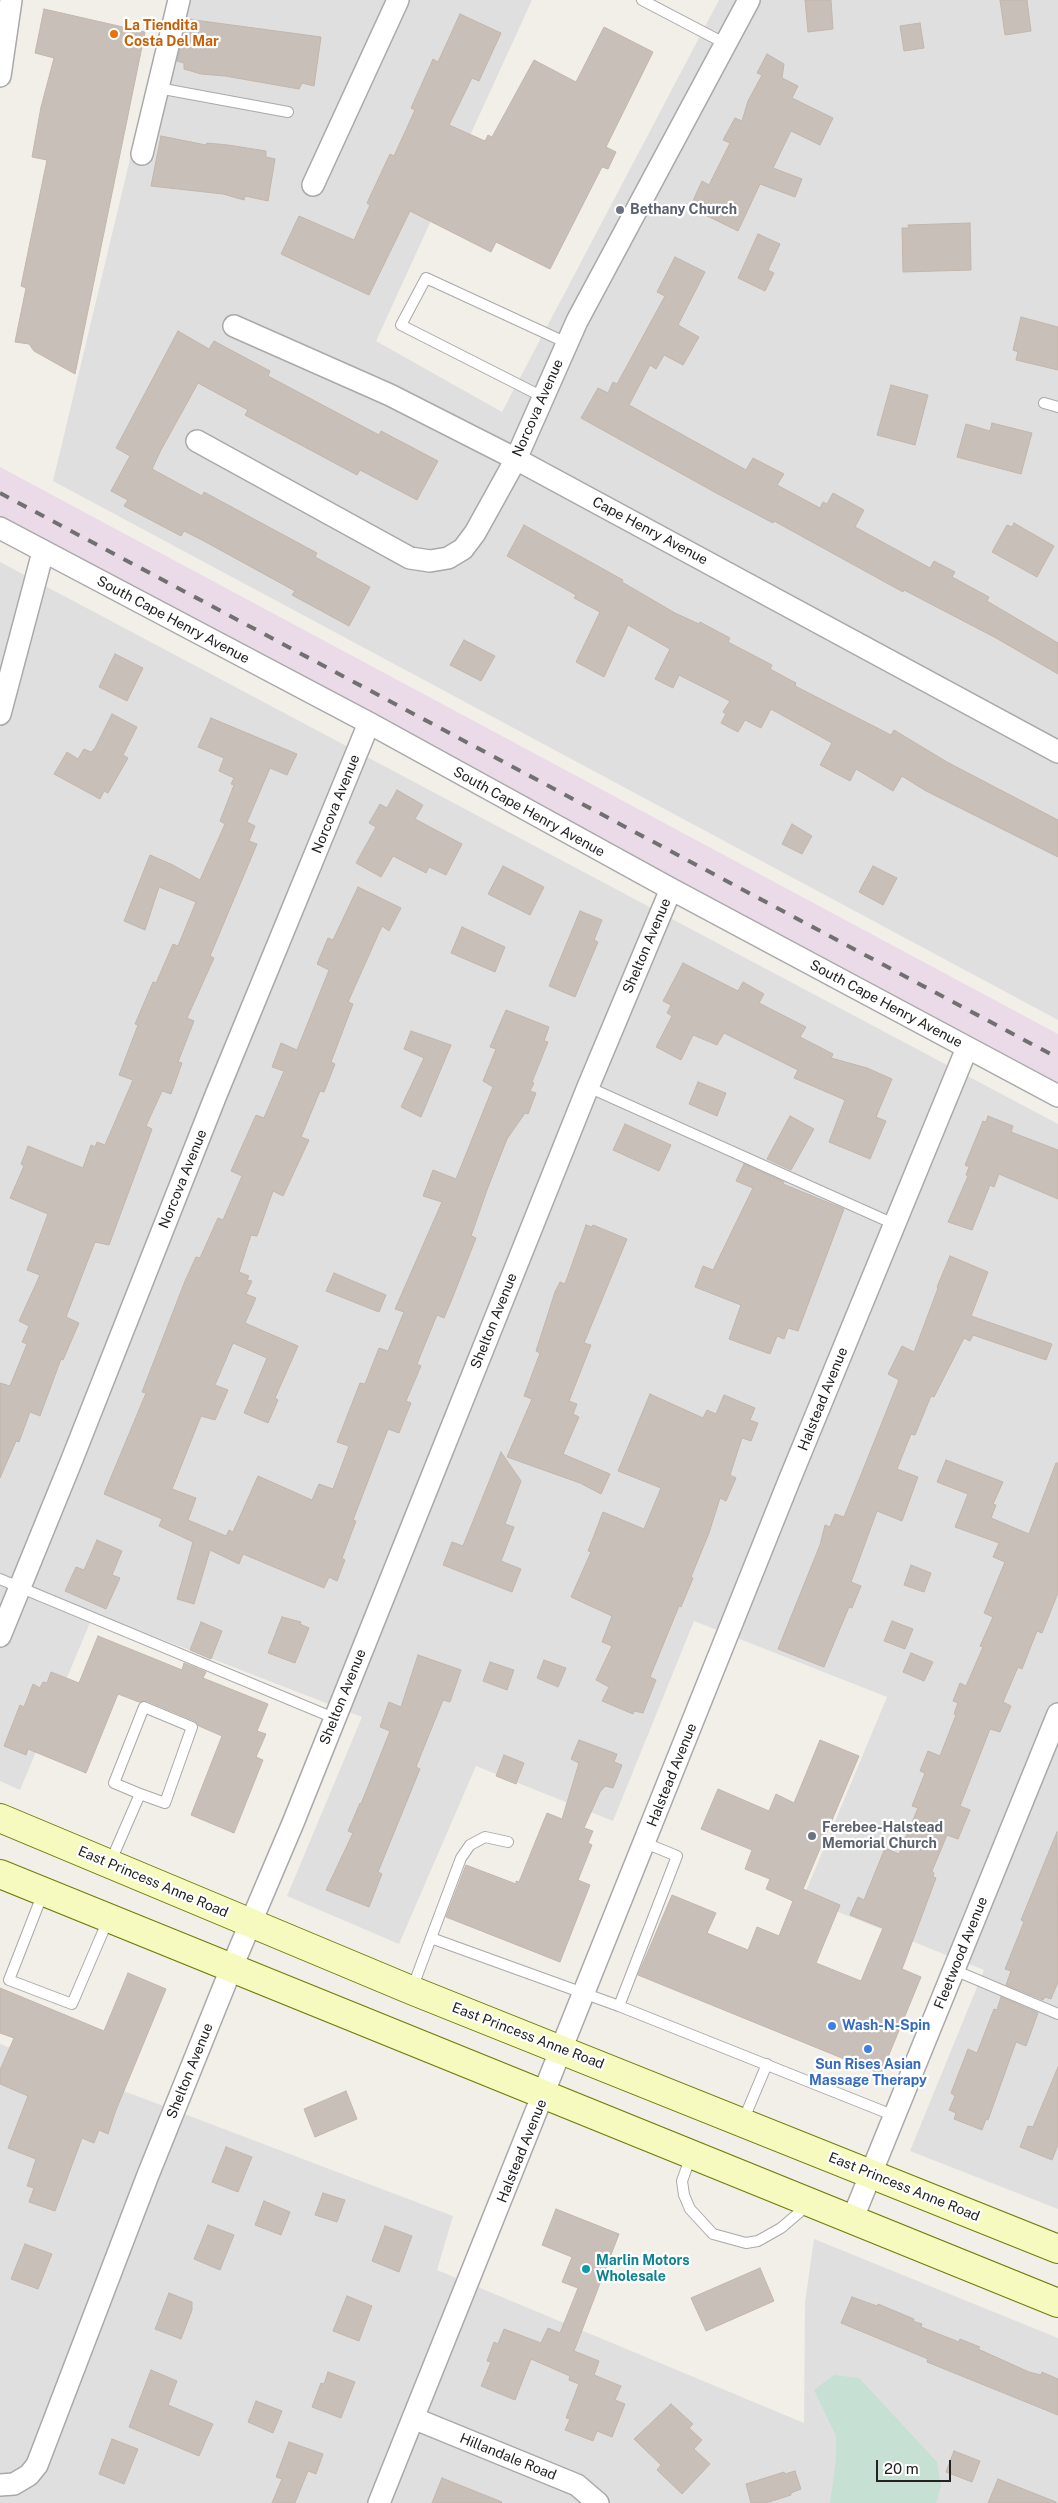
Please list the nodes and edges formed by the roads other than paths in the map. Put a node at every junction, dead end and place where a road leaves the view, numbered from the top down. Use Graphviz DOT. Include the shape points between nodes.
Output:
graph roads {
  1 [pos="11,0"];
  2 [pos="178,0"];
  3 [pos="398,0"];
  4 [pos="642,0"];
  5 [pos="749,0"];
  6 [pos="726,44"];
  7 [pos="0,76"];
  8 [pos="158,88"];
  9 [pos="288,112"];
  10 [pos="142,154"];
  11 [pos="313,185"];
  12 [pos="234,326"];
  13 [pos="567,343"];
  14 [pos="543,397"];
  15 [pos="1044,403"];
  16 [pos="1058,407"];
  17 [pos="197,441"];
  18 [pos="516,459"];
  19 [pos="0,528"];
  20 [pos="43,552"];
  21 [pos="0,714"];
  22 [pos="369,723"];
  23 [pos="1058,752"];
  24 [pos="671,889"];
  25 [pos="967,1048"];
  26 [pos="588,1087"];
  27 [pos="1058,1096"];
  28 [pos="894,1224"];
  29 [pos="0,1579"];
  30 [pos="20,1587"];
  31 [pos="0,1636"];
  32 [pos="1058,1714"];
  33 [pos="334,1718"];
  34 [pos="140,1794"];
  35 [pos="0,1818"];
  36 [pos="508,1842"];
  37 [pos="645,1843"];
  38 [pos="110,1864"];
  39 [pos="0,1874"];
  40 [pos="43,1892"];
  41 [pos="109,1919"];
  42 [pos="250,1923"];
  43 [pos="431,1938"];
  44 [pos="231,1969"];
  45 [pos="954,1970"];
  46 [pos="411,1990"];
  47 [pos="584,1995"];
  48 [pos="619,2006"];
  49 [pos="1058,2014"];
  50 [pos="563,2049"];
  51 [pos="767,2064"];
  52 [pos="544,2096"];
  53 [pos="895,2116"];
  54 [pos="743,2122"];
  55 [pos="692,2155"];
  56 [pos="872,2174"];
  57 [pos="810,2203"];
  58 [pos="852,2220"];
  59 [pos="1058,2249"];
  60 [pos="1058,2303"];
  61 [pos="413,2418"];
  62 [pos="0,2485"];
  63 [pos="379,2503"];
  64 [pos="598,2503"];
  1 -- 7 [label="street"];
  2 -- 8 [label="street"];
  3 -- 11 [label="street"];
  4 -- 6 [label="lane"];
  5 -- 6 [label="street, Norcova Avenue"];
  6 -- 13 [label="street, Norcova Avenue"];
  8 -- 9 [label="lane"];
  8 -- 10 [label="street"];
  12 -- 18 [label="street, Cape Henry Avenue" via="390,395"];
  13 -- 14 [label="street, Norcova Avenue"];
  13 -- 14 [label="lane" via="426,278 400,325"];
  14 -- 18 [label="street, Norcova Avenue"];
  15 -- 16 [label="lane"];
  17 -- 18 [label="street, Norcova Avenue" via="410,558 430,562 448,558 463,549"];
  18 -- 23 [label="street, Cape Henry Avenue"];
  19 -- 20 [label="street, South Cape Henry Avenue"];
  20 -- 21 [label="street"];
  20 -- 22 [label="street, South Cape Henry Avenue"];
  22 -- 24 [label="street, South Cape Henry Avenue"];
  22 -- 30 [label="street, Norcova Avenue" via="216,1095"];
  24 -- 25 [label="street, South Cape Henry Avenue"];
  24 -- 26 [label="street, Shelton Avenue"];
  25 -- 27 [label="street, South Cape Henry Avenue"];
  25 -- 28 [label="street, Halstead Avenue"];
  26 -- 28 [label="lane"];
  26 -- 33 [label="street, Shelton Avenue"];
  28 -- 37 [label="street, Halstead Avenue"];
  29 -- 30 [label="lane"];
  30 -- 31 [label="street, Norcova Avenue"];
  30 -- 33 [label="lane"];
  32 -- 45 [label="street, Fleetwood Avenue"];
  33 -- 42 [label="street, Shelton Avenue"];
  34 -- 34 [label="lane" via="165,1803 192,1727 144,1707 114,1783"];
  34 -- 38 [label="lane"];
  35 -- 38 [label="main road, East Princess Anne Road"];
  36 -- 43 [label="lane" via="485,1837 470,1845 461,1858"];
  37 -- 47 [label="street, Halstead Avenue"];
  37 -- 48 [label="lane" via="677,1856"];
  38 -- 42 [label="main road, East Princess Anne Road"];
  39 -- 40 [label="main road"];
  40 -- 41 [label="main road"];
  40 -- 41 [label="lane" via="9,1980 72,2004"];
  41 -- 44 [label="main road"];
  42 -- 44 [label="street, Shelton Avenue"];
  42 -- 46 [label="main road, East Princess Anne Road"];
  43 -- 46 [label="lane"];
  43 -- 47 [label="lane"];
  44 -- 52 [label="main road"];
  44 -- 62 [label="street, Shelton Avenue" via="36,2465 29,2475 14,2484"];
  45 -- 49 [label="lane"];
  45 -- 53 [label="street, Fleetwood Avenue"];
  46 -- 50 [label="main road, East Princess Anne Road"];
  47 -- 48 [label="lane"];
  47 -- 50 [label="street, Halstead Avenue"];
  48 -- 51 [label="lane"];
  50 -- 52 [label="street, Halstead Avenue"];
  50 -- 54 [label="main road, East Princess Anne Road"];
  51 -- 53 [label="lane"];
  51 -- 54 [label="lane"];
  52 -- 55 [label="main road"];
  52 -- 61 [label="street, Halstead Avenue"];
  53 -- 56 [label="street, Fleetwood Avenue"];
  54 -- 56 [label="main road, East Princess Anne Road"];
  55 -- 57 [label="main road"];
  55 -- 57 [label="lane" via="682,2181 684,2195 690,2209 713,2234 746,2243 758,2241 781,2228"];
  56 -- 58 [label="street, Fleetwood Avenue"];
  56 -- 59 [label="main road, East Princess Anne Road"];
  57 -- 58 [label="main road"];
  58 -- 60 [label="main road"];
  61 -- 63 [label="street, Halstead Avenue"];
  61 -- 64 [label="street, Hillandale Road" via="577,2485"];
}
